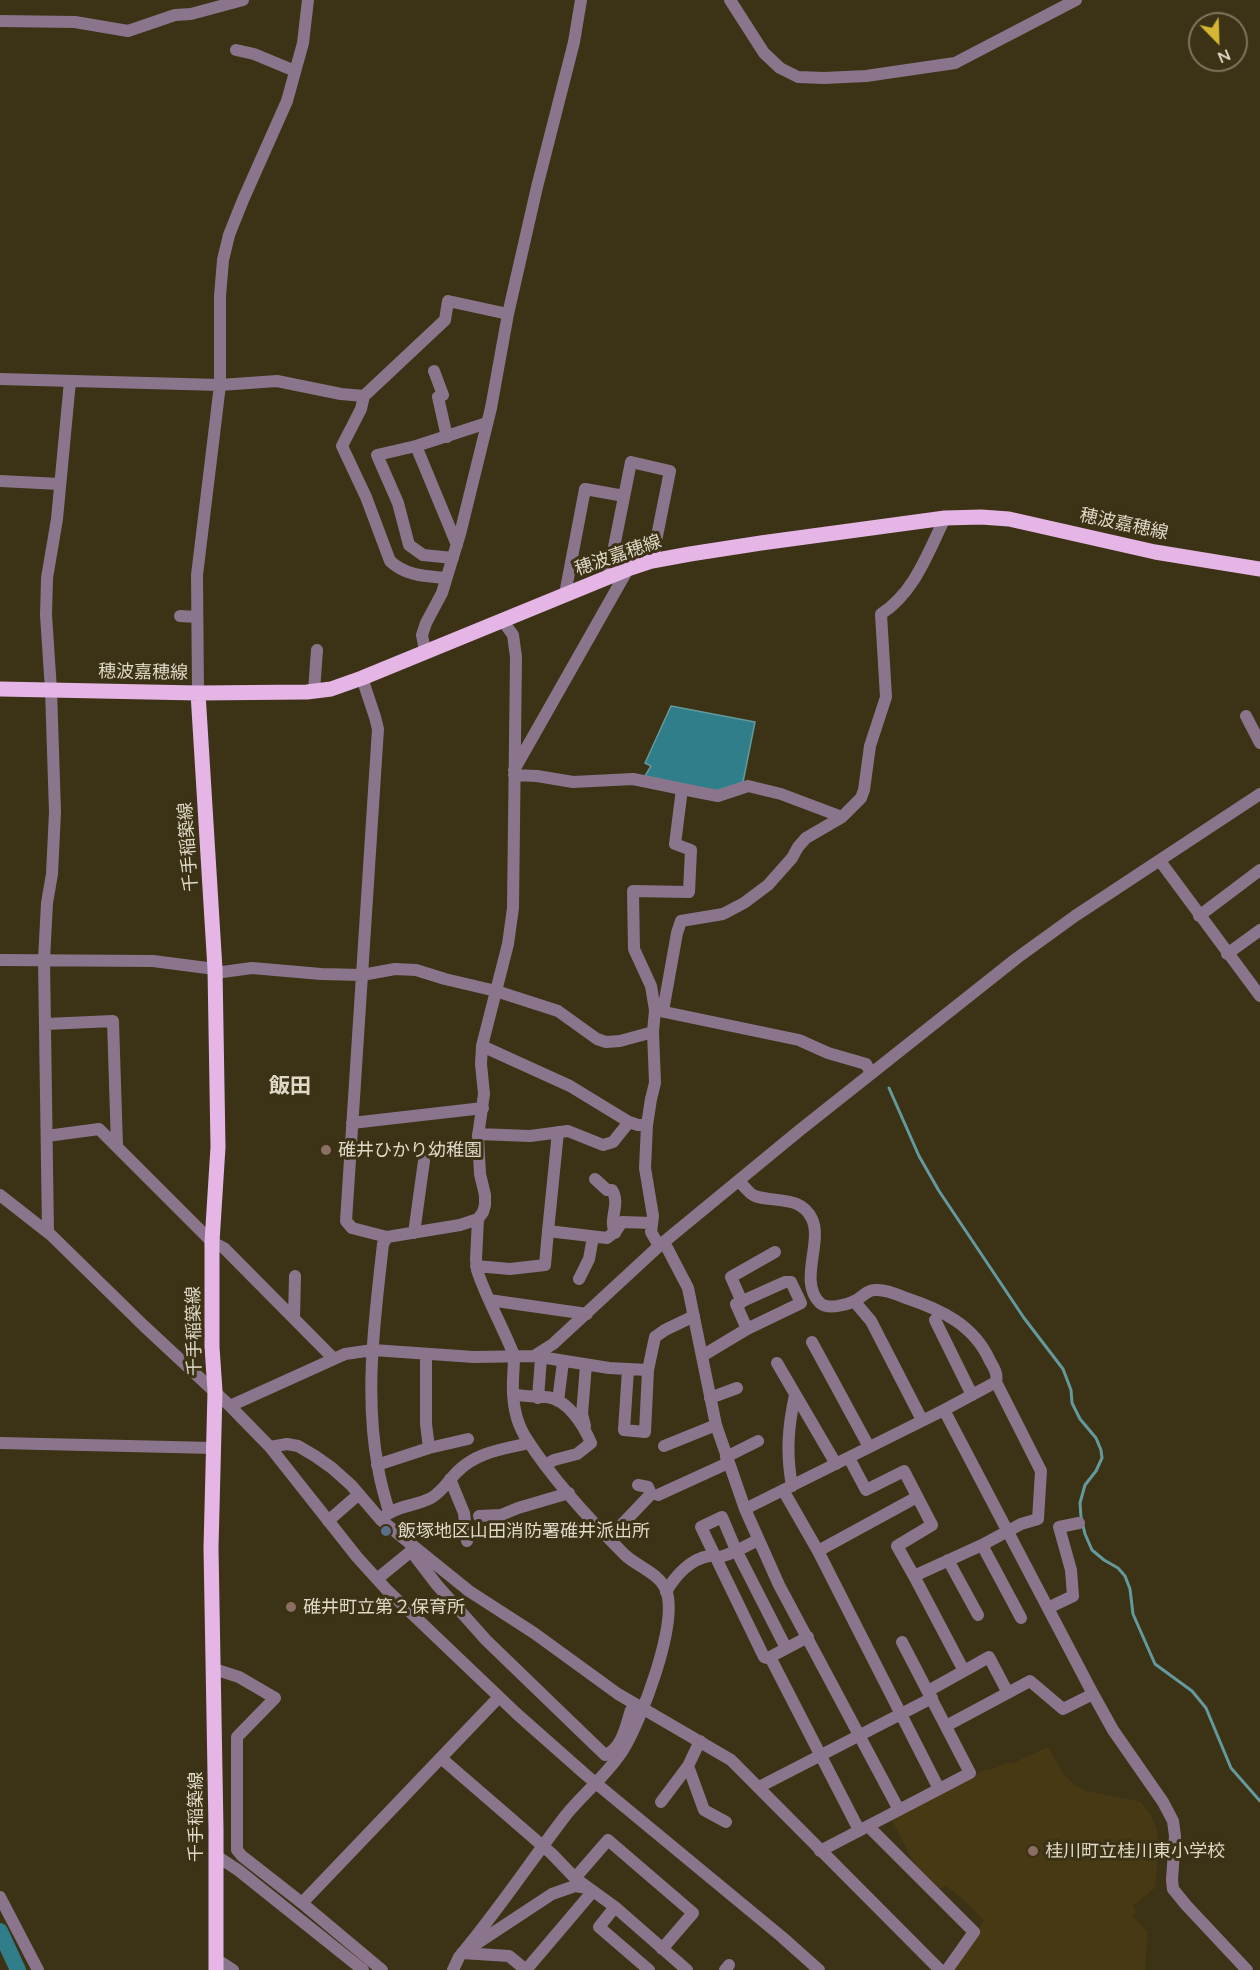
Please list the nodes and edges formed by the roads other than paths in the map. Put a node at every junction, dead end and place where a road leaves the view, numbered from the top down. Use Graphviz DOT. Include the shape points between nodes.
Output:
graph roads {
  1 [pos="243,0"];
  2 [pos="308,0"];
  3 [pos="581,0"];
  4 [pos="729,0"];
  5 [pos="1076,0"];
  6 [pos="0,21"];
  7 [pos="236,50"];
  8 [pos="296,71"];
  9 [pos="508,314"];
  10 [pos="434,371"];
  11 [pos="0,379"];
  12 [pos="70,381"];
  13 [pos="220,385"];
  14 [pos="364,396"];
  15 [pos="487,423"];
  16 [pos="447,436"];
  17 [pos="416,446"];
  18 [pos="0,481"];
  19 [pos="60,484"];
  20 [pos="624,496"];
  21 [pos="945,518"];
  22 [pos="455,551"];
  23 [pos="652,561"];
  24 [pos="628,569"];
  25 [pos="1260,569"];
  26 [pos="608,577"];
  27 [pos="446,578"];
  28 [pos="565,594"];
  29 [pos="180,616"];
  30 [pos="197,617"];
  31 [pos="502,620"];
  32 [pos="317,650"];
  33 [pos="425,651"];
  34 [pos="362,678"];
  35 [pos="0,689"];
  36 [pos="51,690"];
  37 [pos="314,691"];
  38 [pos="198,693"];
  39 [pos="1246,716"];
  40 [pos="1260,743"];
  41 [pos="514,773"];
  42 [pos="682,789"];
  43 [pos="1260,794"];
  44 [pos="842,817"];
  45 [pos="1160,861"];
  46 [pos="1260,870"];
  47 [pos="1199,916"];
  48 [pos="1260,930"];
  49 [pos="1227,954"];
  50 [pos="0,960"];
  51 [pos="44,960"];
  52 [pos="215,971"];
  53 [pos="362,975"];
  54 [pos="496,991"];
  55 [pos="1260,996"];
  56 [pos="659,1011"];
  57 [pos="46,1024"];
  58 [pos="653,1032"];
  59 [pos="482,1046"];
  60 [pos="871,1073"];
  61 [pos="483,1108"];
  62 [pos="629,1122"];
  63 [pos="352,1123"];
  64 [pos="647,1125"];
  65 [pos="558,1132"];
  66 [pos="478,1134"];
  67 [pos="46,1136"];
  68 [pos="117,1146"];
  69 [pos="424,1161"];
  70 [pos="595,1179"];
  71 [pos="739,1181"];
  72 [pos="0,1195"];
  73 [pos="478,1219"];
  74 [pos="652,1223"];
  75 [pos="548,1231"];
  76 [pos="48,1232"];
  77 [pos="414,1233"];
  78 [pos="615,1233"];
  79 [pos="387,1237"];
  80 [pos="593,1237"];
  81 [pos="212,1242"];
  82 [pos="662,1244"];
  83 [pos="775,1252"];
  84 [pos="476,1266"];
  85 [pos="295,1276"];
  86 [pos="579,1278"];
  87 [pos="489,1300"];
  88 [pos="854,1301"];
  89 [pos="742,1302"];
  90 [pos="587,1314"];
  91 [pos="694,1316"];
  92 [pos="294,1318"];
  93 [pos="935,1320"];
  94 [pos="747,1329"];
  95 [pos="812,1342"];
  96 [pos="373,1350"];
  97 [pos="426,1354"];
  98 [pos="514,1356"];
  99 [pos="702,1356"];
  100 [pos="538,1357"];
  101 [pos="334,1359"];
  102 [pos="562,1362"];
  103 [pos="777,1362"];
  104 [pos="586,1365"];
  105 [pos="628,1370"];
  106 [pos="648,1370"];
  107 [pos="996,1382"];
  108 [pos="737,1388"];
  109 [pos="215,1391"];
  110 [pos="513,1394"];
  111 [pos="795,1395"];
  112 [pos="972,1395"];
  113 [pos="538,1398"];
  114 [pos="710,1398"];
  115 [pos="558,1401"];
  116 [pos="230,1406"];
  117 [pos="944,1410"];
  118 [pos="922,1420"];
  119 [pos="716,1425"];
  120 [pos="585,1428"];
  121 [pos="468,1439"];
  122 [pos="758,1440"];
  123 [pos="0,1443"];
  124 [pos="529,1443"];
  125 [pos="664,1446"];
  126 [pos="270,1447"];
  127 [pos="869,1447"];
  128 [pos="213,1448"];
  129 [pos="429,1448"];
  130 [pos="849,1458"];
  131 [pos="727,1460"];
  132 [pos="836,1464"];
  133 [pos="377,1465"];
  134 [pos="545,1466"];
  135 [pos="450,1479"];
  136 [pos="638,1485"];
  137 [pos="788,1488"];
  138 [pos="569,1493"];
  139 [pos="359,1494"];
  140 [pos="658,1495"];
  141 [pos="917,1497"];
  142 [pos="745,1509"];
  143 [pos="385,1516"];
  144 [pos="479,1516"];
  145 [pos="328,1521"];
  146 [pos="1079,1523"];
  147 [pos="1008,1530"];
  148 [pos="609,1538"];
  149 [pos="758,1540"];
  150 [pos="467,1541"];
  151 [pos="982,1545"];
  152 [pos="413,1550"];
  153 [pos="736,1550"];
  154 [pos="818,1551"];
  155 [pos="714,1556"];
  156 [pos="948,1560"];
  157 [pos="914,1576"];
  158 [pos="377,1579"];
  159 [pos="666,1592"];
  160 [pos="1048,1608"];
  161 [pos="978,1615"];
  162 [pos="1021,1618"];
  163 [pos="808,1637"];
  164 [pos="902,1642"];
  165 [pos="786,1648"];
  166 [pos="770,1657"];
  167 [pos="214,1669"];
  168 [pos="964,1671"];
  169 [pos="1008,1693"];
  170 [pos="930,1694"];
  171 [pos="1093,1694"];
  172 [pos="499,1698"];
  173 [pos="636,1709"];
  174 [pos="902,1714"];
  175 [pos="946,1726"];
  176 [pos="859,1736"];
  177 [pos="700,1741"];
  178 [pos="820,1756"];
  179 [pos="441,1758"];
  180 [pos="688,1766"];
  181 [pos="759,1787"];
  182 [pos="939,1789"];
  183 [pos="661,1802"];
  184 [pos="899,1810"];
  185 [pos="726,1822"];
  186 [pos="863,1828"];
  187 [pos="542,1847"];
  188 [pos="820,1851"];
  189 [pos="215,1855"];
  190 [pos="575,1878"];
  191 [pos="591,1889"];
  192 [pos="0,1897"];
  193 [pos="302,1903"];
  194 [pos="615,1907"];
  195 [pos="662,1949"];
  196 [pos="462,1953"];
  197 [pos="216,1965"];
  198 [pos="38,1970"];
  199 [pos="233,1970"];
  200 [pos="363,1970"];
  201 [pos="382,1970"];
  202 [pos="453,1970"];
  203 [pos="526,1970"];
  204 [pos="649,1970"];
  205 [pos="687,1970"];
  206 [pos="819,1970"];
  207 [pos="940,1970"];
  208 [pos="947,1970"];
  209 [pos="1247,1970"];
  1 -- 6 [label="street" via="175,15 128,31 75,22"];
  2 -- 8 [label="street"];
  3 -- 9 [label="street"];
  4 -- 5 [label="street" via="764,53 780,68 798,76 824,78 955,63"];
  7 -- 8 [label="street"];
  8 -- 13 [label="street" via="287,101 229,235 220,296"];
  9 -- 14 [label="street" via="448,301 445,320"];
  9 -- 15 [label="street"];
  10 -- 16 [label="street" via="443,395 438,397"];
  11 -- 12 [label="street"];
  12 -- 13 [label="street"];
  12 -- 19 [label="street"];
  13 -- 14 [label="street" via="277,381"];
  13 -- 30 [label="street" via="197,575"];
  14 -- 27 [label="street" via="342,446 390,561 417,576"];
  15 -- 16 [label="street"];
  15 -- 22 [label="street"];
  16 -- 17 [label="street"];
  17 -- 22 [label="street"];
  17 -- 22 [label="street" via="377,455 398,503 409,545 423,555"];
  18 -- 19 [label="street"];
  19 -- 36 [label="street" via="47,578"];
  20 -- 23 [label="street" via="631,462 670,471"];
  20 -- 26 [label="street"];
  20 -- 28 [label="street" via="585,489"];
  21 -- 23 [label="main road, 穂波嘉穂線"];
  21 -- 25 [label="main road, 穂波嘉穂線" via="1009,519 1155,552"];
  21 -- 44 [label="street" via="914,580 893,606 881,614 885,697 870,746 864,790"];
  22 -- 27 [label="street"];
  23 -- 24 [label="main road, 穂波嘉穂線"];
  24 -- 26 [label="main road, 穂波嘉穂線"];
  24 -- 41 [label="street"];
  26 -- 28 [label="main road, 穂波嘉穂線"];
  27 -- 33 [label="street" via="422,635"];
  28 -- 31 [label="main road, 穂波嘉穂線"];
  29 -- 30 [label="street"];
  30 -- 38 [label="street"];
  31 -- 33 [label="main road, 穂波嘉穂線"];
  31 -- 41 [label="street" via="516,647"];
  32 -- 37 [label="street"];
  33 -- 34 [label="main road, 穂波嘉穂線"];
  34 -- 37 [label="main road, 穂波嘉穂線"];
  34 -- 53 [label="street" via="378,729"];
  35 -- 36 [label="main road, 穂波嘉穂線"];
  36 -- 38 [label="main road, 穂波嘉穂線"];
  36 -- 51 [label="street" via="55,812"];
  37 -- 38 [label="main road, 穂波嘉穂線"];
  38 -- 52 [label="main road, 千手稲築線"];
  39 -- 40 [label="street"];
  41 -- 42 [label="street" via="573,782 633,779"];
  41 -- 54 [label="street" via="513,908"];
  42 -- 44 [label="street" via="718,796 748,786"];
  42 -- 56 [label="street" via="675,844 691,849 688,892 633,891 634,949"];
  43 -- 45 [label="street"];
  44 -- 56 [label="street" via="806,838 768,885 744,903 723,914 681,921"];
  45 -- 47 [label="street"];
  45 -- 60 [label="street" via="1017,958"];
  46 -- 47 [label="street"];
  47 -- 49 [label="street"];
  48 -- 49 [label="street"];
  49 -- 55 [label="street"];
  50 -- 51 [label="street"];
  51 -- 52 [label="street" via="153,961"];
  51 -- 57 [label="street"];
  52 -- 53 [label="street" via="252,968"];
  52 -- 81 [label="main road, 千手稲築線" via="218,1147"];
  53 -- 54 [label="street" via="416,970"];
  53 -- 63 [label="street"];
  54 -- 58 [label="street" via="558,1011 606,1042"];
  54 -- 59 [label="street"];
  56 -- 58 [label="street"];
  56 -- 60 [label="street" via="799,1040 866,1064"];
  57 -- 67 [label="street"];
  57 -- 68 [label="street" via="113,1021"];
  58 -- 64 [label="street" via="656,1083"];
  59 -- 61 [label="street"];
  59 -- 62 [label="street" via="570,1086"];
  60 -- 71 [label="street"];
  61 -- 63 [label="street"];
  61 -- 66 [label="street"];
  62 -- 64 [label="street"];
  62 -- 65 [label="street" via="612,1142 603,1145 575,1133"];
  63 -- 79 [label="street" via="346,1221 352,1228"];
  64 -- 74 [label="street" via="645,1168"];
  65 -- 66 [label="street" via="530,1136"];
  65 -- 75 [label="street"];
  66 -- 73 [label="street" via="485,1195"];
  67 -- 68 [label="street" via="99,1129"];
  67 -- 76 [label="street"];
  68 -- 81 [label="street"];
  69 -- 77 [label="street"];
  70 -- 78 [label="street" via="615,1193"];
  71 -- 82 [label="street"];
  71 -- 88 [label="street" via="753,1195 782,1199 806,1209 814,1228 810,1268 818,1301 830,1306"];
  72 -- 76 [label="street"];
  73 -- 77 [label="street"];
  73 -- 84 [label="street"];
  74 -- 78 [label="street" via="622,1222"];
  74 -- 82 [label="street" via="651,1233"];
  75 -- 80 [label="street"];
  75 -- 84 [label="street" via="544,1265 510,1269"];
  76 -- 109 [label="street"];
  77 -- 79 [label="street"];
  78 -- 80 [label="street" via="607,1238"];
  79 -- 96 [label="street" via="383,1244"];
  80 -- 86 [label="street" via="589,1259"];
  81 -- 92 [label="street" via="224,1248"];
  81 -- 109 [label="main road, 千手稲築線"];
  82 -- 90 [label="street"];
  82 -- 91 [label="street" via="688,1288"];
  83 -- 89 [label="street" via="731,1277"];
  84 -- 87 [label="street"];
  85 -- 92 [label="street"];
  87 -- 90 [label="street"];
  87 -- 98 [label="street"];
  88 -- 107 [label="street" via="869,1291 887,1292 958,1321 985,1349"];
  88 -- 118 [label="street" via="871,1321"];
  89 -- 94 [label="street" via="736,1304"];
  89 -- 94 [label="street" via="788,1281 801,1303"];
  90 -- 100 [label="street"];
  91 -- 99 [label="street"];
  91 -- 106 [label="street" via="655,1337"];
  92 -- 101 [label="street"];
  93 -- 112 [label="street"];
  94 -- 99 [label="street"];
  95 -- 127 [label="street"];
  96 -- 97 [label="street"];
  96 -- 101 [label="street" via="355,1351"];
  96 -- 133 [label="street" via="372,1412"];
  97 -- 98 [label="street"];
  97 -- 129 [label="street"];
  98 -- 100 [label="street"];
  98 -- 110 [label="street"];
  99 -- 114 [label="street"];
  100 -- 102 [label="street"];
  100 -- 113 [label="street"];
  101 -- 116 [label="street"];
  102 -- 104 [label="street"];
  102 -- 115 [label="street"];
  103 -- 111 [label="street"];
  104 -- 105 [label="street"];
  104 -- 120 [label="street" via="582,1414"];
  105 -- 106 [label="street"];
  105 -- 106 [label="street" via="624,1430 645,1432"];
  107 -- 112 [label="street"];
  107 -- 147 [label="street" via="1041,1471 1038,1519"];
  108 -- 114 [label="street"];
  109 -- 116 [label="street"];
  109 -- 128 [label="main road, 千手稲築線"];
  110 -- 113 [label="street"];
  110 -- 124 [label="street" via="518,1419"];
  111 -- 132 [label="street"];
  111 -- 137 [label="street" via="789,1424"];
  112 -- 117 [label="street"];
  113 -- 115 [label="street"];
  114 -- 119 [label="street"];
  115 -- 120 [label="street"];
  116 -- 126 [label="street"];
  117 -- 118 [label="street"];
  117 -- 147 [label="street"];
  118 -- 127 [label="street"];
  119 -- 125 [label="street"];
  119 -- 131 [label="street"];
  120 -- 134 [label="street" via="591,1443 577,1454"];
  121 -- 129 [label="street"];
  122 -- 131 [label="street"];
  123 -- 128 [label="street"];
  124 -- 134 [label="street"];
  124 -- 135 [label="street" via="481,1456"];
  126 -- 139 [label="street" via="298,1446 332,1468"];
  126 -- 145 [label="street"];
  127 -- 130 [label="street"];
  128 -- 167 [label="main road, 千手稲築線"];
  129 -- 133 [label="street"];
  130 -- 132 [label="street"];
  130 -- 141 [label="street" via="866,1490 904,1471"];
  131 -- 140 [label="street"];
  131 -- 142 [label="street"];
  132 -- 137 [label="street"];
  133 -- 143 [label="street"];
  134 -- 138 [label="street"];
  135 -- 143 [label="street" via="432,1497"];
  135 -- 150 [label="street" via="464,1513"];
  136 -- 148 [label="street" via="648,1487 651,1494"];
  137 -- 142 [label="street"];
  137 -- 154 [label="street"];
  138 -- 144 [label="street" via="501,1515"];
  138 -- 148 [label="street"];
  139 -- 143 [label="street"];
  139 -- 145 [label="street"];
  141 -- 154 [label="street"];
  141 -- 157 [label="street" via="932,1525 897,1546"];
  142 -- 149 [label="street"];
  143 -- 152 [label="street"];
  145 -- 158 [label="street"];
  146 -- 160 [label="street" via="1059,1527 1071,1570 1073,1596"];
  147 -- 151 [label="street"];
  147 -- 160 [label="street"];
  148 -- 159 [label="street" via="661,1583"];
  149 -- 153 [label="street"];
  149 -- 163 [label="street"];
  151 -- 156 [label="street"];
  151 -- 162 [label="street"];
  152 -- 158 [label="street"];
  152 -- 173 [label="street"];
  152 -- 173 [label="street" via="436,1585 486,1640 605,1755 615,1747"];
  153 -- 155 [label="street" via="722,1557"];
  153 -- 155 [label="street" via="722,1517 701,1527"];
  153 -- 165 [label="street"];
  154 -- 174 [label="street"];
  155 -- 159 [label="street" via="683,1569"];
  155 -- 166 [label="street" via="764,1657"];
  156 -- 157 [label="street"];
  156 -- 161 [label="street"];
  157 -- 168 [label="street"];
  158 -- 172 [label="street"];
  159 -- 173 [label="street" via="668,1619 657,1670"];
  160 -- 171 [label="street"];
  163 -- 165 [label="street"];
  163 -- 176 [label="street"];
  164 -- 170 [label="street"];
  165 -- 166 [label="street"];
  166 -- 178 [label="street"];
  167 -- 189 [label="main road, 千手稲築線"];
  167 -- 193 [label="street" via="239,1677 275,1698 237,1737 237,1850"];
  168 -- 169 [label="street" via="989,1657"];
  168 -- 170 [label="street"];
  169 -- 171 [label="street" via="1030,1681 1063,1709"];
  169 -- 175 [label="street"];
  170 -- 174 [label="street"];
  170 -- 175 [label="street"];
  171 -- 209 [label="street" via="1173,1821 1173,1889"];
  172 -- 179 [label="street"];
  172 -- 206 [label="street"];
  173 -- 177 [label="street"];
  173 -- 187 [label="street" via="630,1738 611,1766 583,1794"];
  174 -- 176 [label="street"];
  174 -- 182 [label="street"];
  175 -- 182 [label="street" via="970,1773"];
  176 -- 178 [label="street"];
  176 -- 184 [label="street"];
  177 -- 180 [label="street"];
  177 -- 181 [label="street" via="731,1760"];
  178 -- 181 [label="street"];
  178 -- 186 [label="street"];
  179 -- 187 [label="street"];
  179 -- 193 [label="street"];
  180 -- 183 [label="street"];
  180 -- 185 [label="street" via="704,1810"];
  181 -- 188 [label="street"];
  182 -- 184 [label="street"];
  184 -- 186 [label="street"];
  186 -- 188 [label="street"];
  186 -- 208 [label="street" via="974,1932"];
  187 -- 190 [label="street"];
  187 -- 196 [label="street"];
  188 -- 207 [label="street"];
  189 -- 197 [label="main road, 千手稲築線"];
  189 -- 200 [label="street"];
  190 -- 191 [label="street"];
  190 -- 195 [label="street" via="608,1840 693,1913"];
  191 -- 194 [label="street"];
  191 -- 196 [label="street" via="575,1886 552,1894"];
  191 -- 203 [label="street"];
  192 -- 198 [label="street"];
  193 -- 201 [label="street"];
  194 -- 195 [label="street"];
  194 -- 204 [label="street" via="599,1927"];
  195 -- 205 [label="street"];
  196 -- 202 [label="street"];
  196 -- 203 [label="street" via="509,1956"];
  197 -- 199 [label="street"];
}
